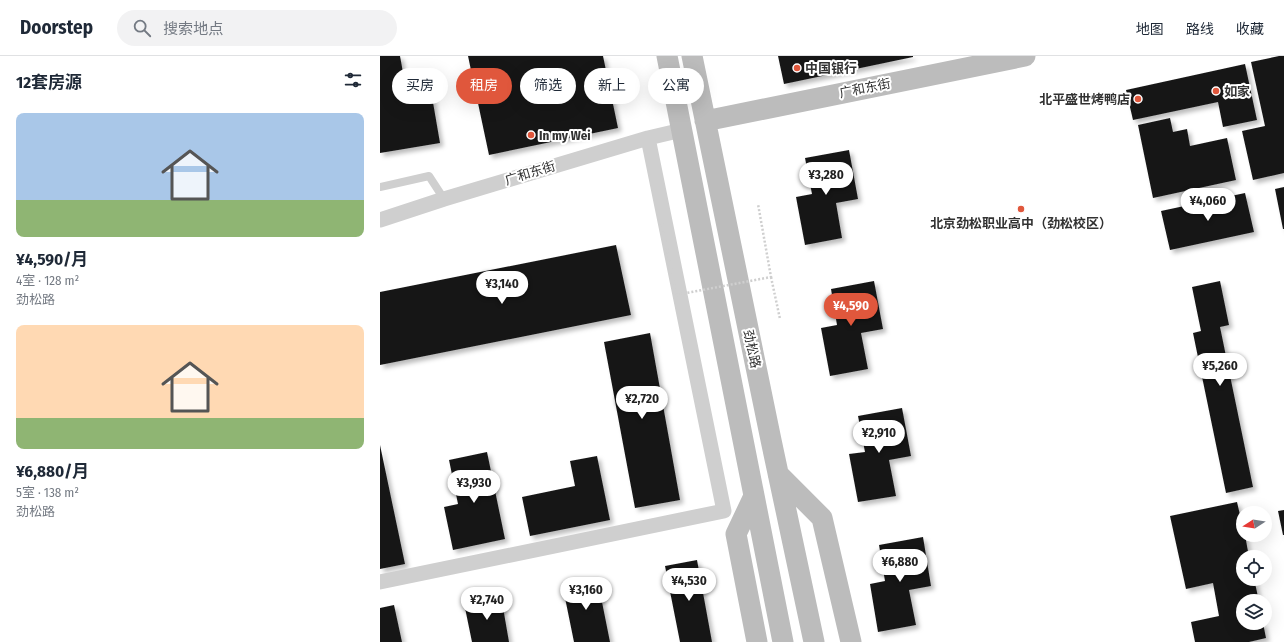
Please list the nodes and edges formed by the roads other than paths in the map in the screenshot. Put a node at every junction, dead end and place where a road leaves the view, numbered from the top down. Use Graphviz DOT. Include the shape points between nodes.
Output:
graph roads {
  1 [pos="667,56"];
  2 [pos="692,56"];
  3 [pos="1025,56"];
  4 [pos="705,121"];
  5 [pos="682,130"];
  6 [pos="648,138"];
  7 [pos="380,187"];
  8 [pos="444,199"];
  9 [pos="380,220"];
  10 [pos="778,474"];
  11 [pos="754,496"];
  12 [pos="380,582"];
  13 [pos="757,642"];
  14 [pos="783,642"];
  15 [pos="814,642"];
  16 [pos="850,642"];
  1 -- 5 [label="main road, 劲松路"];
  2 -- 4 [label="main road, 劲松路"];
  3 -- 4 [label="main road, 广和东街"];
  4 -- 10 [label="main road, 劲松路"];
  5 -- 6 [label="street, 广和东街"];
  5 -- 11 [label="main road, 劲松路"];
  6 -- 8 [label="street, 广和东街"];
  6 -- 12 [label="street" via="724,511"];
  7 -- 8 [label="lane" via="429,176"];
  8 -- 9 [label="street, 广和东街"];
  10 -- 15 [label="main road, 劲松路"];
  10 -- 16 [label="main road" via="822,518"];
  11 -- 13 [label="main road" via="736,534"];
  11 -- 14 [label="main road, 劲松路"];
}
